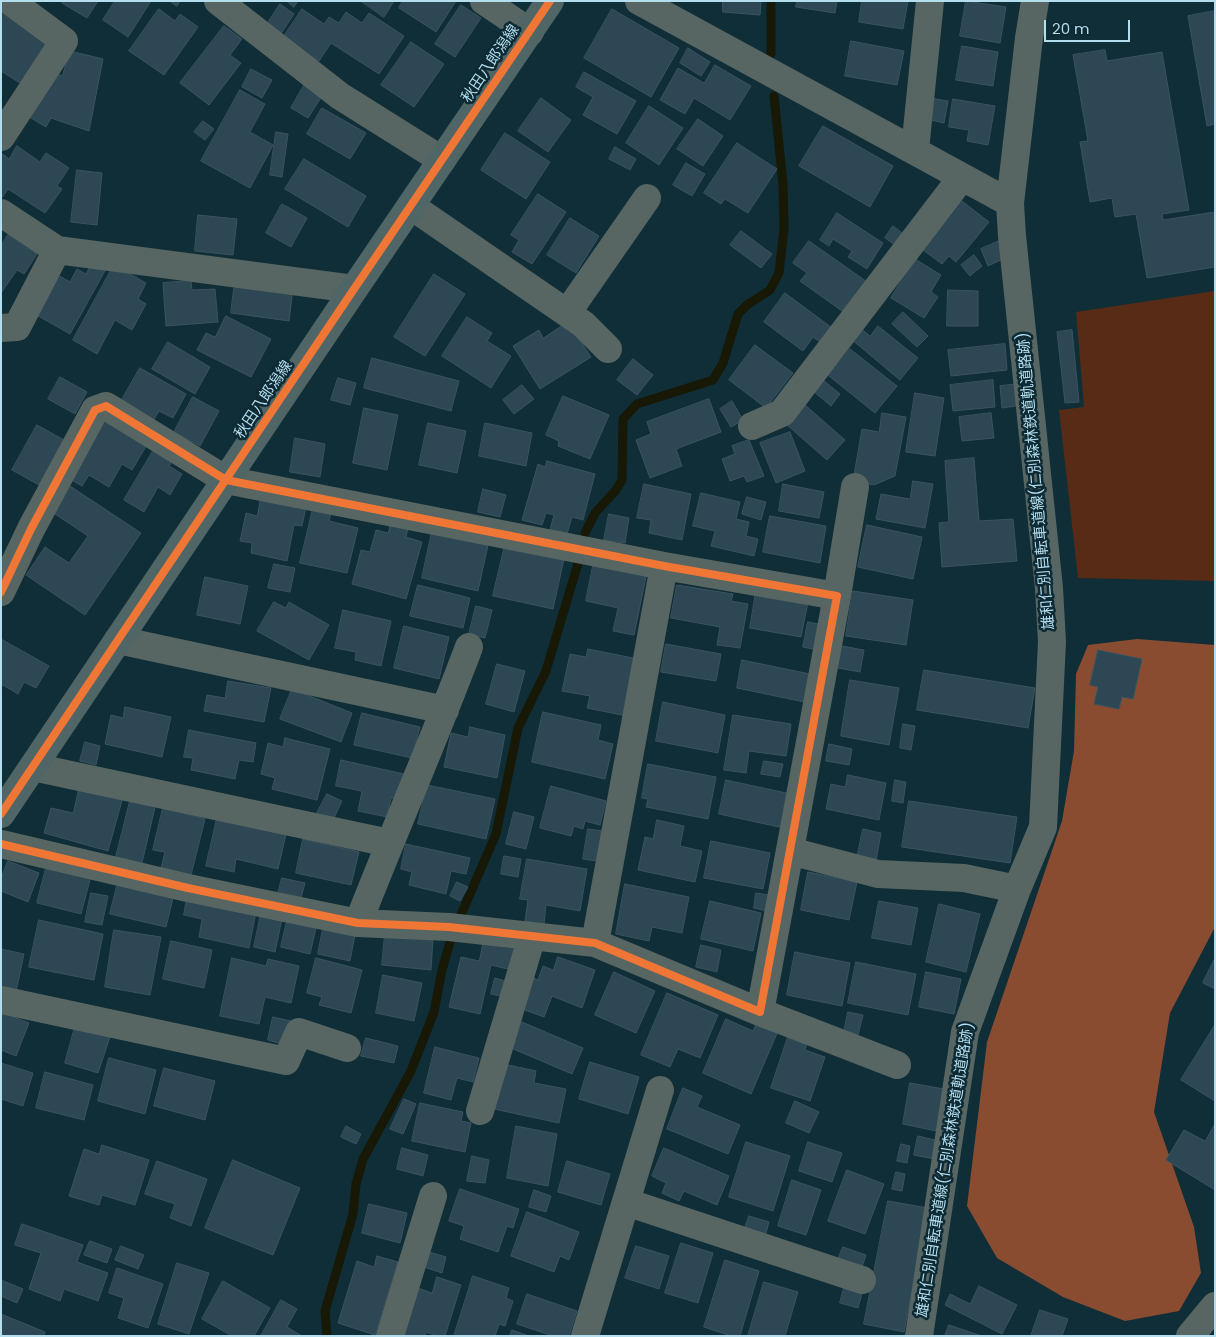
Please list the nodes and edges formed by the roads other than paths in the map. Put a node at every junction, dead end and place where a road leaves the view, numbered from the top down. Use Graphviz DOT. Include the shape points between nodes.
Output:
graph roads {
  1 [pos="10,1"];
  2 [pos="218,1"];
  3 [pos="484,1"];
  4 [pos="550,1"];
  5 [pos="639,1"];
  6 [pos="930,1"];
  7 [pos="1035,1"];
  8 [pos="530,32"];
  9 [pos="1,137"];
  10 [pos="915,150"];
  11 [pos="442,160"];
  12 [pos="962,177"];
  13 [pos="647,198"];
  14 [pos="1010,203"];
  15 [pos="411,206"];
  16 [pos="1,213"];
  17 [pos="57,250"];
  18 [pos="354,289"];
  19 [pos="567,313"];
  20 [pos="1,328"];
  21 [pos="608,349"];
  22 [pos="752,426"];
  23 [pos="226,480"];
  24 [pos="855,487"];
  25 [pos="664,566"];
  26 [pos="1,592"];
  27 [pos="838,596"];
  28 [pos="118,640"];
  29 [pos="469,647"];
  30 [pos="445,710"];
  31 [pos="33,767"];
  32 [pos="1,814"];
  33 [pos="389,843"];
  34 [pos="1,844"];
  35 [pos="790,851"];
  36 [pos="1017,889"];
  37 [pos="358,923"];
  38 [pos="532,936"];
  39 [pos="595,943"];
  40 [pos="1,1000"];
  41 [pos="760,1012"];
  42 [pos="347,1048"];
  43 [pos="897,1065"];
  44 [pos="660,1090"];
  45 [pos="480,1111"];
  46 [pos="433,1196"];
  47 [pos="626,1202"];
  48 [pos="862,1280"];
  49 [pos="1215,1306"];
  50 [pos="390,1336"];
  51 [pos="585,1336"];
  52 [pos="919,1336"];
  53 [pos="1190,1336"];
  1 -- 9 [label="street" via="64,41"];
  2 -- 11 [label="street" via="340,96"];
  3 -- 8 [label="street"];
  4 -- 8 [label="main road, 秋田八郎潟線"];
  5 -- 10 [label="street"];
  6 -- 10 [label="street"];
  7 -- 14 [label="street, 雄和仁別自転車道線(仁別森林鉄道軌道路跡)"];
  8 -- 11 [label="main road, 秋田八郎潟線"];
  10 -- 12 [label="street"];
  11 -- 15 [label="main road, 秋田八郎潟線"];
  12 -- 14 [label="street"];
  12 -- 22 [label="street" via="782,413"];
  13 -- 19 [label="street"];
  14 -- 36 [label="street, 雄和仁別自転車道線(仁別森林鉄道軌道路跡)" via="1052,642 1042,827"];
  15 -- 18 [label="main road, 秋田八郎潟線"];
  15 -- 19 [label="street"];
  16 -- 17 [label="street"];
  17 -- 18 [label="street"];
  17 -- 20 [label="street" via="17,327"];
  18 -- 23 [label="main road, 秋田八郎潟線"];
  19 -- 21 [label="street"];
  23 -- 25 [label="street"];
  23 -- 26 [label="street" via="106,406 95,410 31,528"];
  23 -- 28 [label="main road, 秋田八郎潟線"];
  24 -- 27 [label="street"];
  25 -- 27 [label="street"];
  25 -- 39 [label="street"];
  27 -- 35 [label="street"];
  28 -- 30 [label="street"];
  28 -- 31 [label="main road, 秋田八郎潟線"];
  29 -- 30 [label="street"];
  30 -- 33 [label="street"];
  31 -- 32 [label="main road, 秋田八郎潟線"];
  31 -- 33 [label="street"];
  33 -- 37 [label="street"];
  34 -- 37 [label="street" via="188,888"];
  35 -- 36 [label="street" via="878,874 964,878"];
  35 -- 41 [label="street"];
  36 -- 52 [label="street, 雄和仁別自転車道線(仁別森林鉄道軌道路跡)" via="965,1032"];
  37 -- 38 [label="street"];
  38 -- 39 [label="street"];
  38 -- 45 [label="street"];
  39 -- 41 [label="street"];
  40 -- 42 [label="street" via="286,1061 299,1032"];
  41 -- 43 [label="street"];
  44 -- 47 [label="street"];
  46 -- 50 [label="street"];
  47 -- 48 [label="street"];
  47 -- 51 [label="street"];
  49 -- 53 [label="street"];
}
